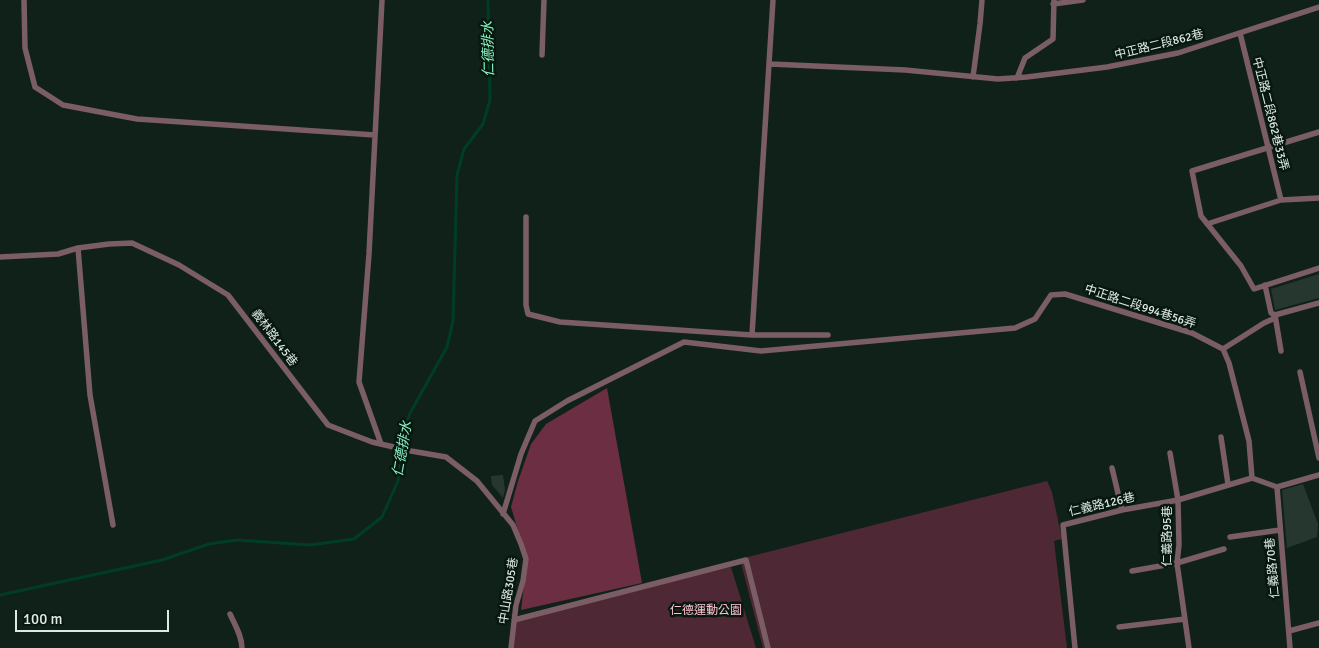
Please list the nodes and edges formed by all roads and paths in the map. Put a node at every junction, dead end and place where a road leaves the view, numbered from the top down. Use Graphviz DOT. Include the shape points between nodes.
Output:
graph roads {
  1 [pos="24,0"];
  2 [pos="382,0"];
  3 [pos="544,0"];
  4 [pos="773,0"];
  5 [pos="982,0"];
  6 [pos="1084,0"];
  7 [pos="1054,2"];
  8 [pos="1319,7"];
  9 [pos="1240,33"];
  10 [pos="542,55"];
  11 [pos="770,64"];
  12 [pos="973,76"];
  13 [pos="1017,78"];
  14 [pos="1319,132"];
  15 [pos="375,135"];
  16 [pos="1268,147"];
  17 [pos="1319,198"];
  18 [pos="1281,200"];
  19 [pos="526,217"];
  20 [pos="1207,224"];
  21 [pos="78,248"];
  22 [pos="0,257"];
  23 [pos="1319,268"];
  24 [pos="1265,285"];
  25 [pos="1319,303"];
  26 [pos="1275,316"];
  27 [pos="752,335"];
  28 [pos="828,335"];
  29 [pos="1223,349"];
  30 [pos="1282,351"];
  31 [pos="1300,372"];
  32 [pos="1221,437"];
  33 [pos="381,444"];
  34 [pos="1170,453"];
  35 [pos="1319,458"];
  36 [pos="1112,468"];
  37 [pos="1319,475"];
  38 [pos="1252,478"];
  39 [pos="1228,484"];
  40 [pos="1277,487"];
  41 [pos="1178,500"];
  42 [pos="1122,510"];
  43 [pos="503,514"];
  44 [pos="113,525"];
  45 [pos="1280,530"];
  46 [pos="1230,538"];
  47 [pos="1224,548"];
  48 [pos="1177,563"];
  49 [pos="1132,571"];
  50 [pos="230,614"];
  51 [pos="1185,619"];
  52 [pos="514,620"];
  53 [pos="1319,623"];
  54 [pos="1119,627"];
  55 [pos="1289,630"];
  56 [pos="242,648"];
  57 [pos="511,648"];
  58 [pos="768,648"];
  59 [pos="1075,648"];
  60 [pos="1189,648"];
  61 [pos="1291,648"];
  1 -- 15 [label="lane" via="24,48 35,86 63,105 137,119"];
  2 -- 15 [label="lane"];
  3 -- 10 [label="lane"];
  4 -- 11 [label="lane"];
  5 -- 12 [label="lane"];
  6 -- 7 [label="lane"];
  7 -- 13 [label="lane" via="1053,39 1024,58"];
  8 -- 9 [label="lane, 中正路二段862巷"];
  9 -- 13 [label="lane, 中正路二段862巷" via="1178,53 1116,66"];
  9 -- 16 [label="lane, 中正路二段862巷33弄"];
  11 -- 12 [label="lane, 中正路二段862巷"];
  11 -- 27 [label="lane"];
  12 -- 13 [label="lane, 中正路二段862巷"];
  14 -- 16 [label="lane"];
  15 -- 33 [label="lane" via="359,382"];
  16 -- 18 [label="lane, 中正路二段862巷33弄"];
  16 -- 20 [label="lane" via="1192,171 1201,216"];
  17 -- 18 [label="lane"];
  18 -- 20 [label="lane"];
  19 -- 27 [label="lane" via="528,314 560,322"];
  20 -- 24 [label="lane" via="1241,266 1254,289"];
  21 -- 22 [label="lane, 義林路145巷" via="58,254"];
  21 -- 33 [label="lane, 義林路145巷" via="132,243 179,265 228,295 328,425"];
  21 -- 44 [label="lane" via="90,395"];
  23 -- 24 [label="lane"];
  24 -- 26 [label="lane" via="1271,313"];
  25 -- 26 [label="lane"];
  26 -- 29 [label="lane"];
  26 -- 30 [label="lane"];
  27 -- 28 [label="lane"];
  29 -- 38 [label="lane" via="1247,432"];
  29 -- 43 [label="lane, 中正路二段994巷56弄" via="1192,332 1065,294 1051,296 1036,319 1015,328 761,351 684,342 567,401 535,421 521,454"];
  31 -- 35 [label="lane"];
  32 -- 39 [label="lane"];
  33 -- 43 [label="lane, 義林路145巷" via="446,457 477,481"];
  34 -- 41 [label="lane, 仁義路95巷"];
  36 -- 42 [label="lane"];
  37 -- 40 [label="lane"];
  38 -- 39 [label="lane, 仁義路126巷"];
  38 -- 40 [label="lane"];
  39 -- 41 [label="lane, 仁義路126巷"];
  40 -- 45 [label="lane, 仁義路70巷"];
  41 -- 42 [label="lane, 仁義路126巷"];
  41 -- 48 [label="lane, 仁義路95巷"];
  42 -- 59 [label="lane, 仁義路126巷" via="1063,525"];
  43 -- 52 [label="lane, 中山路305巷" via="513,525 526,559"];
  45 -- 46 [label="lane"];
  45 -- 55 [label="lane, 仁義路70巷"];
  47 -- 48 [label="lane"];
  48 -- 49 [label="lane"];
  48 -- 51 [label="lane, 仁義路95巷"];
  50 -- 56 [label="lane"];
  51 -- 54 [label="lane"];
  51 -- 60 [label="lane, 仁義路95巷"];
  52 -- 57 [label="lane, 中山路305巷"];
  52 -- 58 [label="lane" via="746,560"];
  53 -- 55 [label="lane"];
  55 -- 61 [label="lane, 仁義路70巷"];
}
